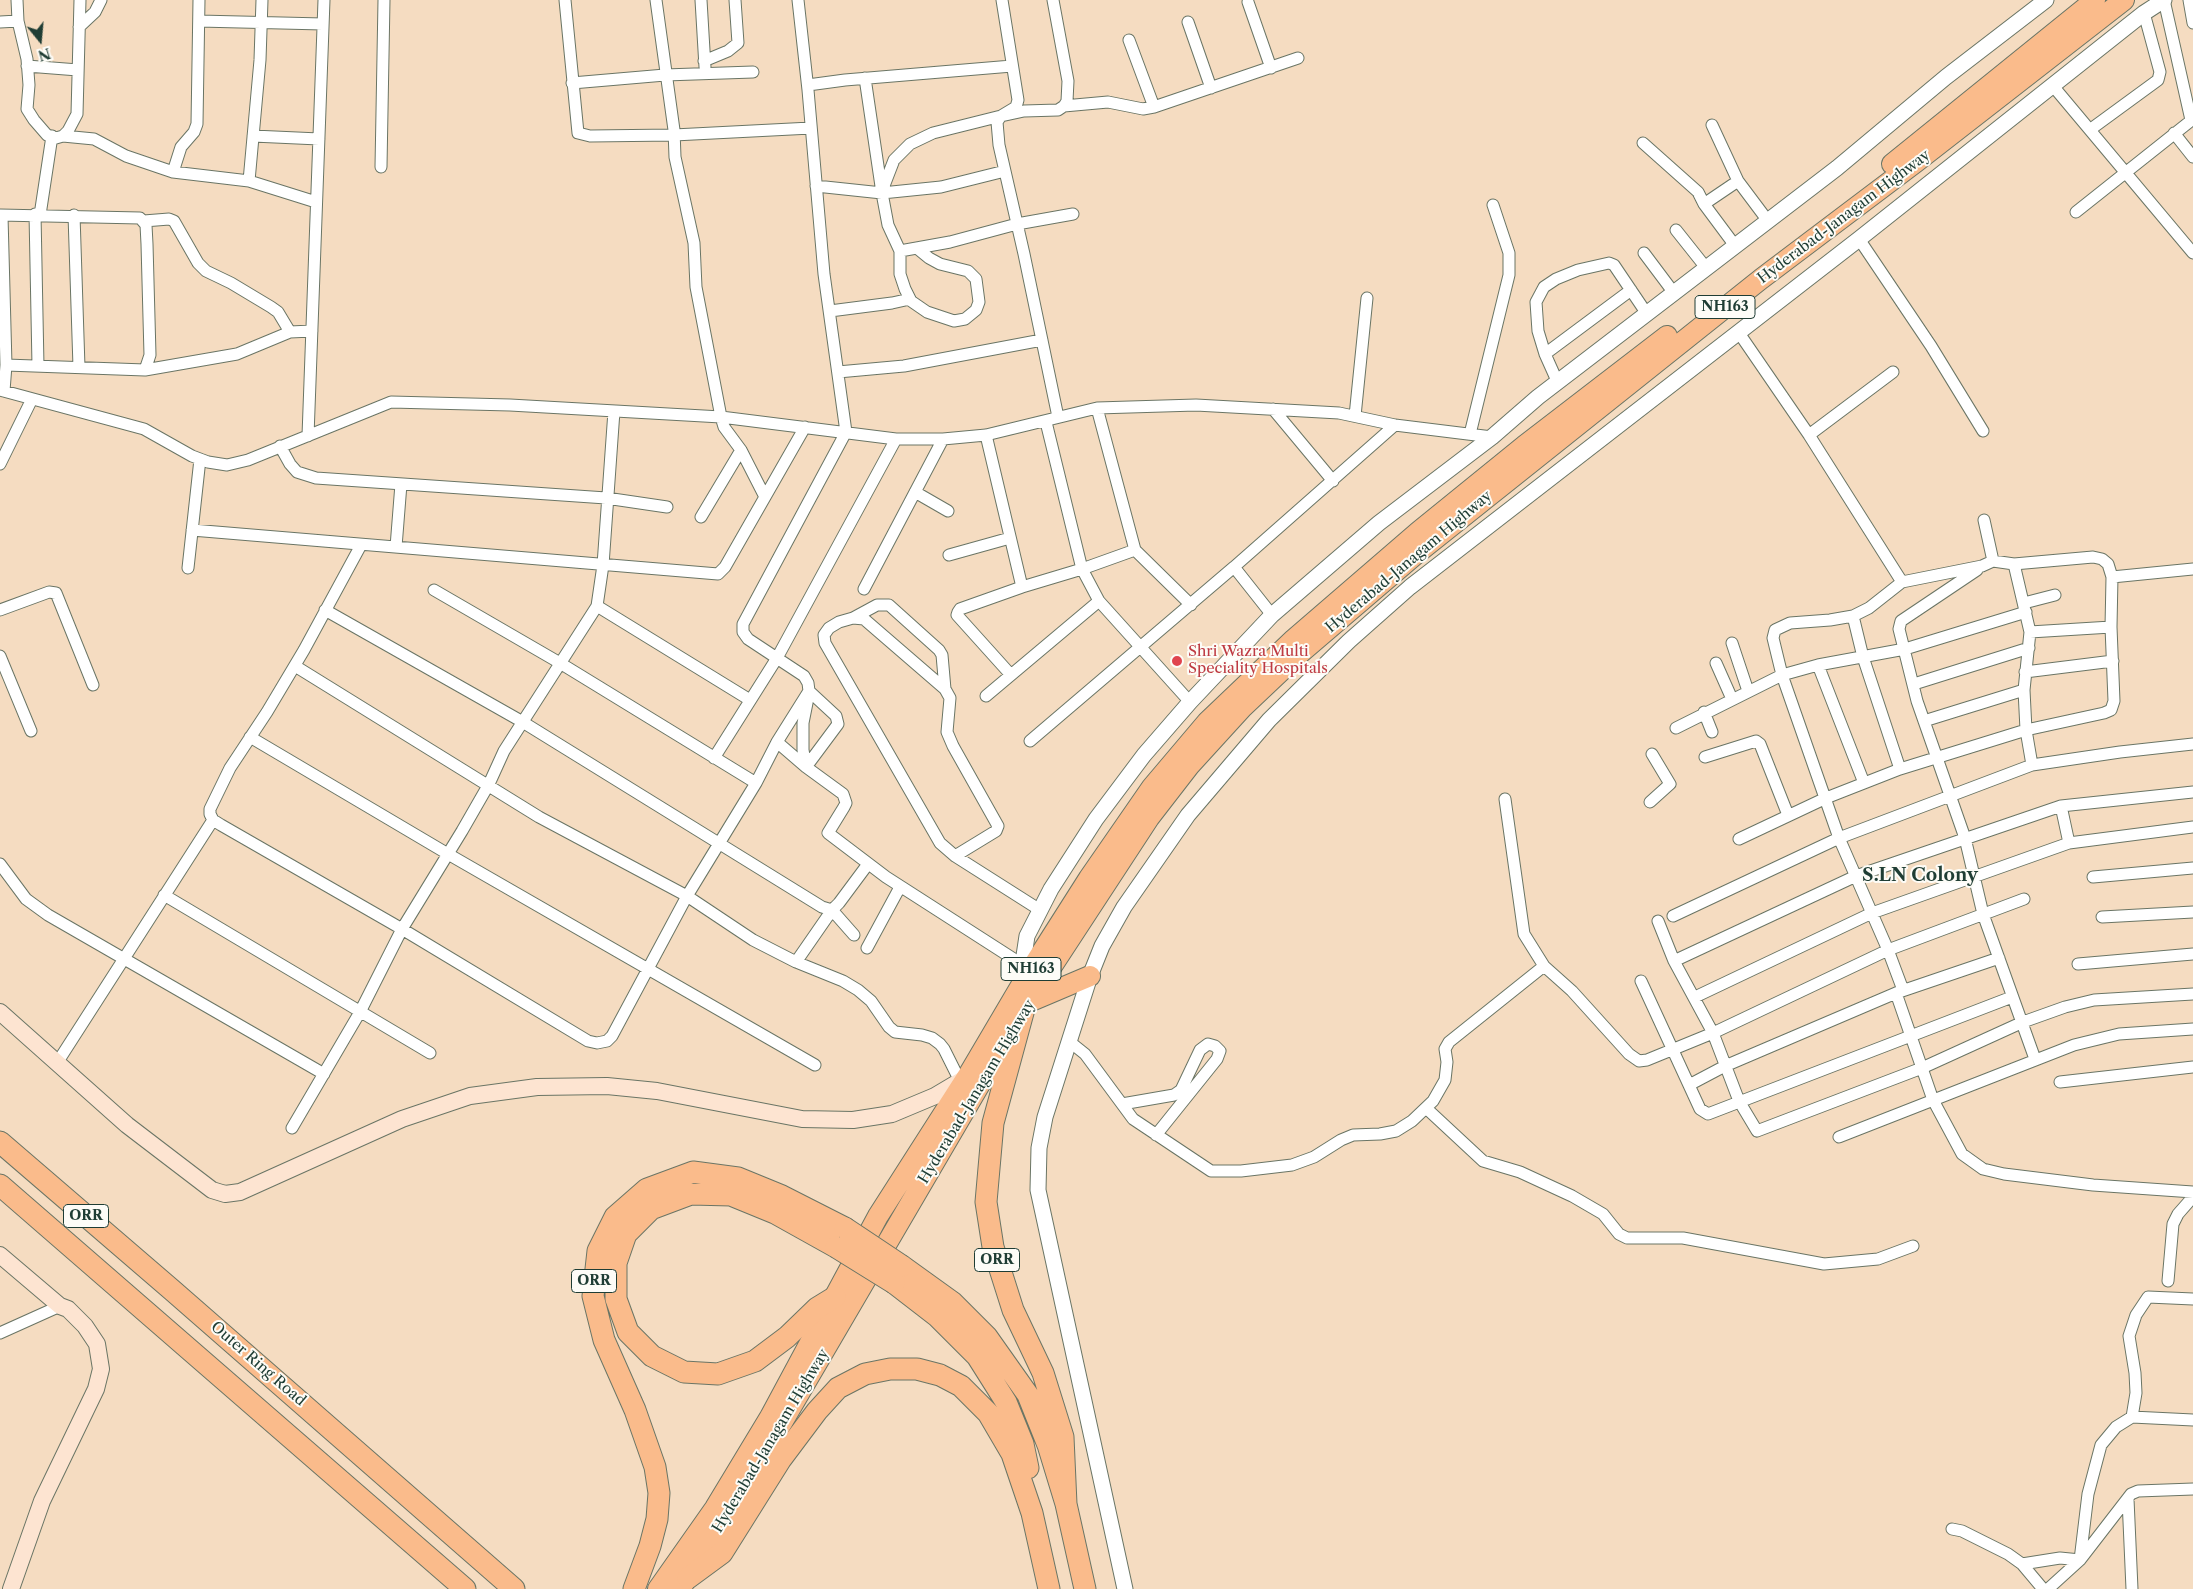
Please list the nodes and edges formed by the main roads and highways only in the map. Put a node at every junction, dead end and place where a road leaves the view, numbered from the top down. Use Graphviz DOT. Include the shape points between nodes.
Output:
graph roads {
  1 [pos="2095,0"];
  2 [pos="2124,0"];
  3 [pos="1090,976"];
  4 [pos="1025,1000"];
  5 [pos="0,1012"];
  6 [pos="964,1079"];
  7 [pos="0,1142"];
  8 [pos="0,1185"];
  9 [pos="840,1238"];
  10 [pos="0,1255"];
  11 [pos="898,1275"];
  12 [pos="835,1297"];
  13 [pos="1066,1504"];
  14 [pos="1032,1513"];
  15 [pos="684,1583"];
  16 [pos="11,1589"];
  17 [pos="465,1589"];
  18 [pos="514,1589"];
  19 [pos="634,1589"];
  20 [pos="658,1589"];
  21 [pos="1049,1589"];
  22 [pos="1085,1589"];
  1 -- 4 [label="highway, Hyderabad-Janagam Highway / NH163" via="1899,158 1524,446 1418,532 1287,646 1207,722 1152,787 1089,878"];
  2 -- 4 [label="highway, Hyderabad-Janagam Highway / NH163" via="1738,297 1415,555 1297,656 1242,708 1190,765 1149,818"];
  3 -- 4 [label="highway"];
  4 -- 6 [label="highway, Hyderabad-Janagam Highway / NH163"];
  4 -- 13 [label="highway, ORR" via="993,1123 986,1202 993,1247 1014,1310 1043,1373 1063,1437"];
  4 -- 15 [label="highway, Hyderabad-Janagam Highway / NH163" via="731,1510"];
  5 -- 6 [label="main road" via="127,1126 212,1190 225,1194 240,1192 402,1119 480,1095 537,1086 607,1086 666,1092 802,1119 853,1120 892,1114"];
  6 -- 12 [label="highway, Hyderabad-Janagam Highway / NH163" via="878,1216"];
  7 -- 18 [label="highway, Outer Ring Road / ORR"];
  8 -- 17 [label="highway, ORR"];
  9 -- 11 [label="highway, ORR, bridge"];
  9 -- 12 [label="highway, ORR" via="731,1195 691,1194 651,1209 626,1234 616,1263 616,1299 628,1332 652,1356 684,1372 718,1374 756,1361 817,1308"];
  9 -- 19 [label="highway, ORR" via="782,1196 738,1178 693,1172 646,1189 615,1217 598,1250 593,1296 604,1340 635,1410 655,1468 659,1493 650,1546"];
  10 -- 16 [label="main road" via="85,1326 97,1344 101,1369 96,1389 42,1501"];
  11 -- 13 [label="highway, ORR" via="952,1302 987,1337 1028,1395 1048,1444"];
  11 -- 14 [label="highway, ORR" via="977,1356 1006,1402 1023,1444"];
  12 -- 20 [label="highway, Hyderabad-Janagam Highway / NH163" via="770,1417 714,1508"];
  13 -- 22 [label="highway, ORR"];
  14 -- 15 [label="highway, ORR" via="1012,1454 988,1413 961,1386 940,1375 917,1370 890,1369 865,1374 838,1388 817,1411 781,1459 722,1553"];
  14 -- 21 [label="highway, ORR"];
}
